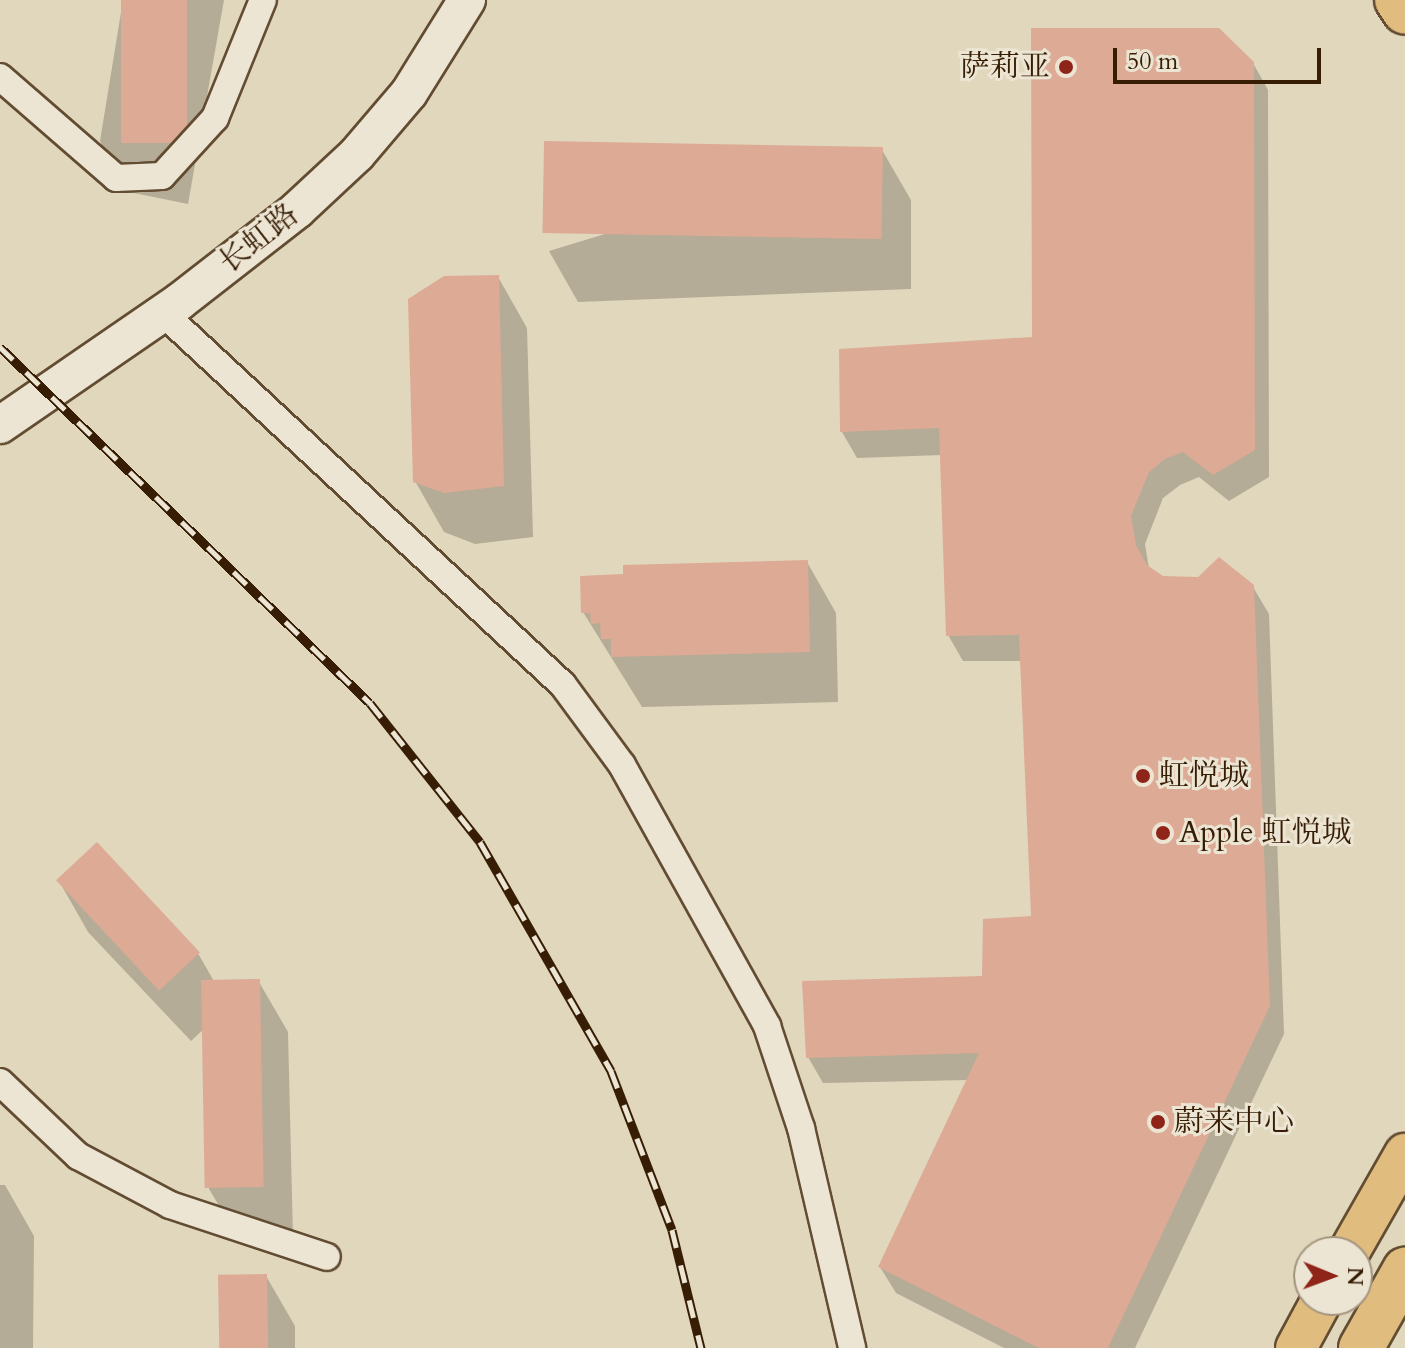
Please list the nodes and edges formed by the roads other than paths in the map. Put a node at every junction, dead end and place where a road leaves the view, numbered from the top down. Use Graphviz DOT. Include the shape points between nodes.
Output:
graph roads {
  1 [pos="263,0"];
  2 [pos="467,0"];
  3 [pos="1397,0"];
  4 [pos="1405,12"];
  5 [pos="0,77"];
  6 [pos="163,313"];
  7 [pos="0,425"];
  8 [pos="0,1082"];
  9 [pos="1405,1154"];
  10 [pos="1358,1236"];
  11 [pos="327,1257"];
  12 [pos="1405,1270"];
  13 [pos="1313,1316"];
  14 [pos="852,1348"];
  15 [pos="1296,1348"];
  16 [pos="1361,1348"];
  1 -- 5 [label="street" via="215,118 162,176 116,178"];
  2 -- 6 [label="street, 长虹路" via="409,93 357,154 297,210"];
  3 -- 4 [label="highway"];
  6 -- 7 [label="street, 长虹路"];
  6 -- 14 [label="street" via="552,674 622,765 767,1026 801,1128"];
  8 -- 11 [label="street" via="91,1163 170,1205"];
  9 -- 10 [label="main road"];
  12 -- 16 [label="highway"];
  13 -- 15 [label="main road"];
}
